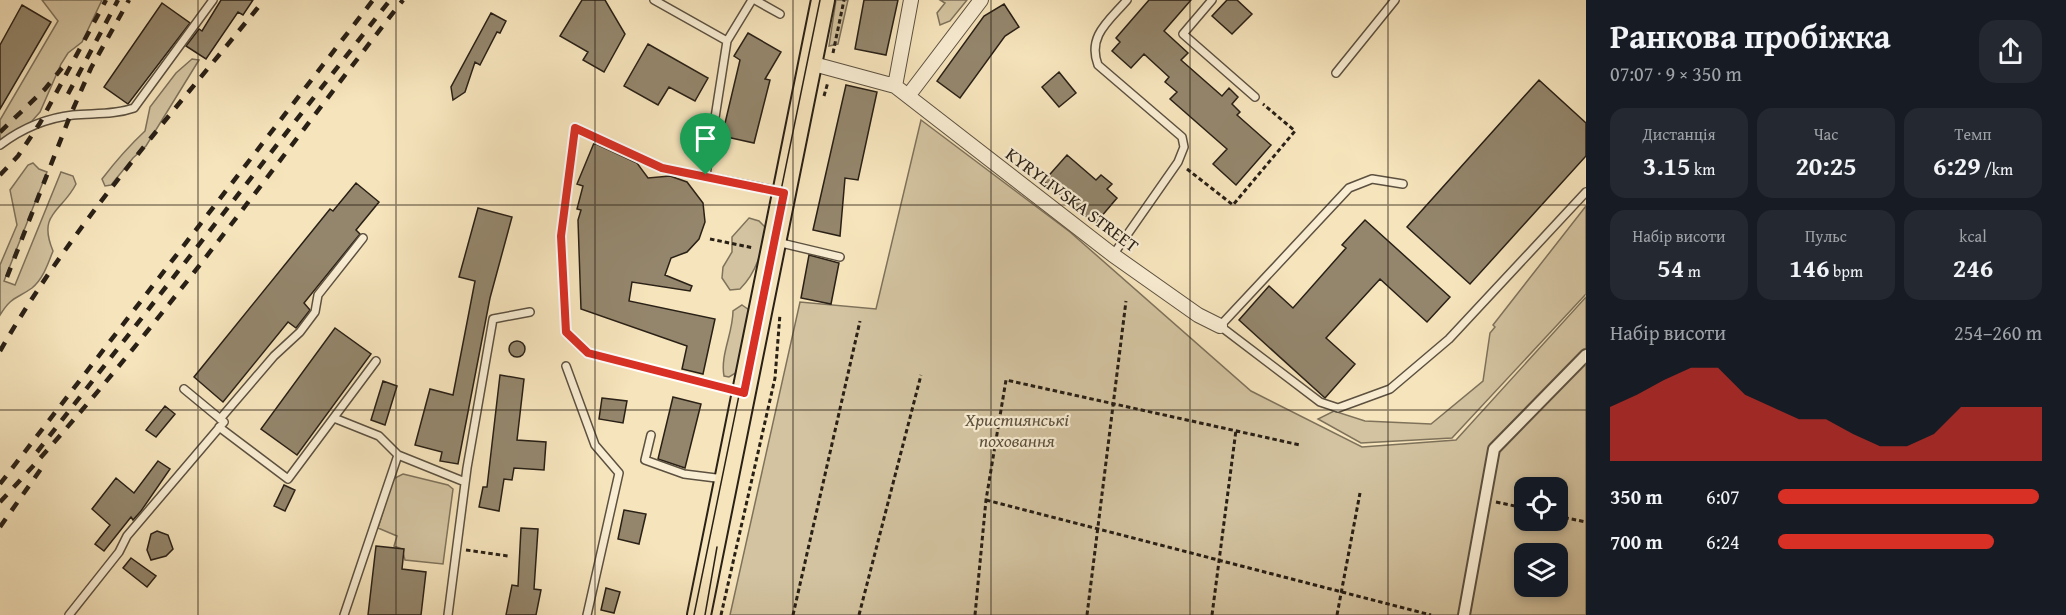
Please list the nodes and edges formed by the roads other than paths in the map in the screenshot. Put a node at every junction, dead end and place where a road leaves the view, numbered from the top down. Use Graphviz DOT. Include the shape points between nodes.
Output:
graph roads {
  1 [pos="213,0"];
  2 [pos="654,0"];
  3 [pos="754,0"];
  4 [pos="823,0"];
  5 [pos="911,0"];
  6 [pos="981,0"];
  7 [pos="1127,0"];
  8 [pos="1212,0"];
  9 [pos="1395,0"];
  10 [pos="780,14"];
  11 [pos="727,41"];
  12 [pos="810,63"];
  13 [pos="1336,73"];
  14 [pos="895,86"];
  15 [pos="908,96"];
  16 [pos="1255,97"];
  17 [pos="0,145"];
  18 [pos="706,175"];
  19 [pos="1403,184"];
  20 [pos="1586,192"];
  21 [pos="784,193"];
  22 [pos="363,238"];
  23 [pos="766,245"];
  24 [pos="1113,255"];
  25 [pos="840,257"];
  26 [pos="530,312"];
  27 [pos="1220,326"];
  28 [pos="1586,355"];
  29 [pos="376,361"];
  30 [pos="566,366"];
  31 [pos="184,388"];
  32 [pos="744,393"];
  33 [pos="334,418"];
  34 [pos="220,419"];
  35 [pos="219,428"];
  36 [pos="651,435"];
  37 [pos="398,455"];
  38 [pos="726,480"];
  39 [pos="465,482"];
  40 [pos="69,615"];
  41 [pos="344,615"];
  42 [pos="448,615"];
  43 [pos="587,615"];
  44 [pos="699,615"];
  45 [pos="1464,615"];
  1 -- 17 [label="lane" via="134,108 40,123"];
  2 -- 11 [label="lane"];
  3 -- 10 [label="lane"];
  3 -- 11 [label="lane"];
  4 -- 12 [label="main road"];
  5 -- 14 [label="street"];
  6 -- 15 [label="street"];
  7 -- 24 [label="lane" via="1096,38 1093,52 1098,65 1182,137 1184,147 1178,162"];
  8 -- 16 [label="lane" via="1183,34"];
  9 -- 13 [label="lane"];
  11 -- 18 [label="lane"];
  12 -- 14 [label="street"];
  12 -- 21 [label="main road"];
  14 -- 15 [label="street, KYRYLIVSKA STREET"];
  15 -- 24 [label="street, KYRYLIVSKA STREET"];
  18 -- 21 [label="lane"];
  18 -- 32 [label="lane" via="662,168 575,128 561,236 566,332 588,353"];
  19 -- 27 [label="lane" via="1372,179 1349,188"];
  20 -- 27 [label="lane" via="1449,339 1390,389 1370,397 1338,408 1320,402"];
  21 -- 23 [label="main road"];
  22 -- 34 [label="lane" via="318,295 315,312 300,332"];
  23 -- 25 [label="lane"];
  23 -- 32 [label="main road"];
  24 -- 27 [label="street, KYRYLIVSKA STREET"];
  26 -- 39 [label="lane" via="494,319"];
  28 -- 45 [label="street" via="1494,449"];
  29 -- 33 [label="lane"];
  30 -- 43 [label="lane" via="595,445 619,473"];
  31 -- 34 [label="lane"];
  32 -- 38 [label="main road"];
  33 -- 35 [label="lane" via="288,479"];
  33 -- 37 [label="lane" via="379,436"];
  34 -- 35 [label="lane" via="224,422"];
  35 -- 40 [label="lane" via="127,536 119,552"];
  36 -- 38 [label="lane" via="645,460 684,474"];
  37 -- 39 [label="lane"];
  37 -- 41 [label="lane"];
  38 -- 44 [label="main road"];
  39 -- 42 [label="lane"];
}
